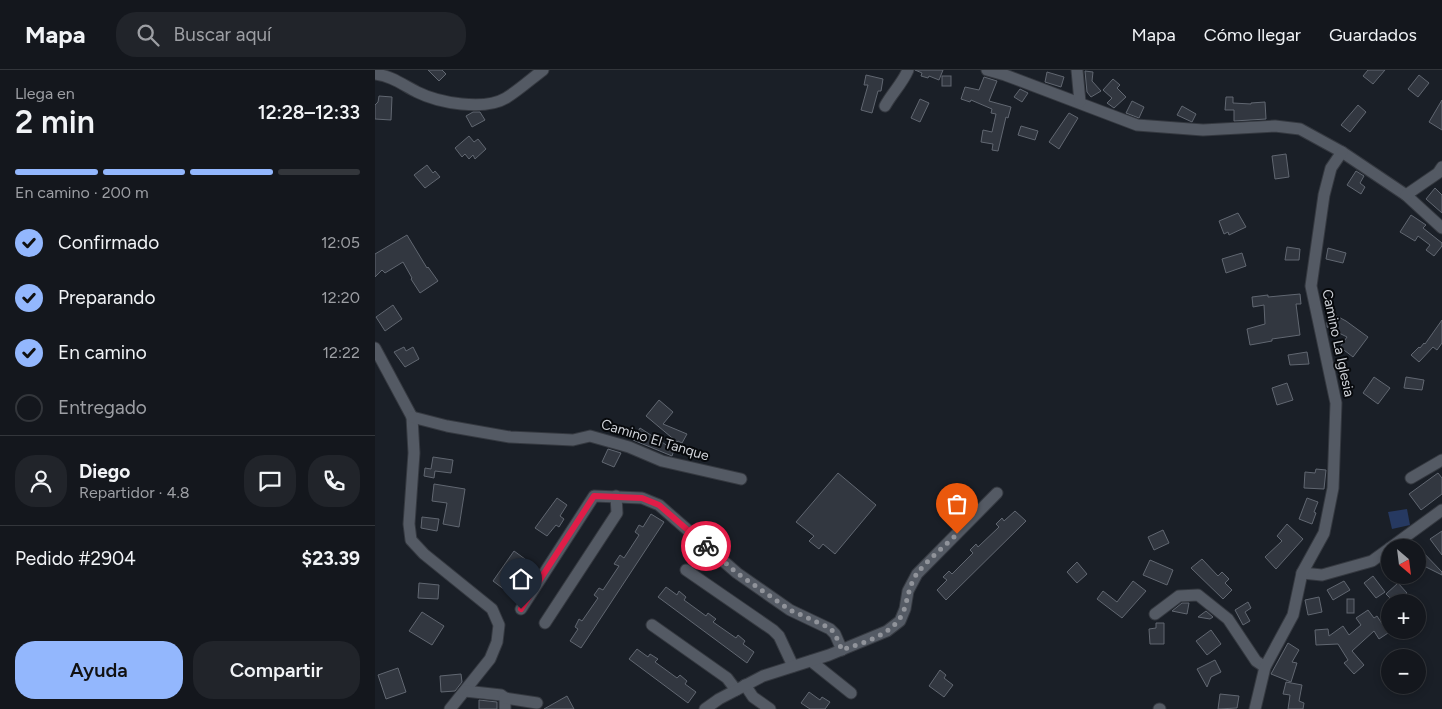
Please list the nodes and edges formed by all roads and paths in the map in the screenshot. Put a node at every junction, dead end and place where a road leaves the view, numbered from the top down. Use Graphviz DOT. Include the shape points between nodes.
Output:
graph roads {
  1 [pos="543,70"];
  2 [pos="908,70"];
  3 [pos="987,70"];
  4 [pos="1077,70"];
  5 [pos="375,74"];
  6 [pos="1080,102"];
  7 [pos="885,106"];
  8 [pos="1342,152"];
  9 [pos="1442,167"];
  10 [pos="1406,196"];
  11 [pos="1442,228"];
  12 [pos="375,348"];
  13 [pos="412,418"];
  14 [pos="1442,460"];
  15 [pos="1411,478"];
  16 [pos="741,479"];
  17 [pos="997,493"];
  18 [pos="616,496"];
  19 [pos="1442,510"];
  20 [pos="1402,539"];
  21 [pos="1381,554"];
  22 [pos="686,570"];
  23 [pos="1302,573"];
  24 [pos="521,609"];
  25 [pos="1155,614"];
  26 [pos="545,622"];
  27 [pos="652,624"];
  28 [pos="842,650"];
  29 [pos="811,661"];
  30 [pos="793,666"];
  31 [pos="1265,667"];
  32 [pos="740,688"];
  33 [pos="465,691"];
  34 [pos="851,693"];
  35 [pos="505,704"];
  36 [pos="537,704"];
  37 [pos="450,709"];
  38 [pos="705,709"];
  39 [pos="770,709"];
  40 [pos="1255,709"];
  1 -- 5 [label="street" via="505,99 459,104 433,99 397,80"];
  2 -- 7 [label="street"];
  3 -- 6 [label="street"];
  4 -- 6 [label="street"];
  6 -- 8 [label="street" via="1137,125 1203,130 1275,126 1300,129"];
  8 -- 10 [label="street"];
  8 -- 23 [label="street, Camino La Iglesia" via="1331,168 1324,195 1311,286 1336,403 1333,488 1324,533"];
  9 -- 10 [label="street"];
  10 -- 11 [label="street"];
  12 -- 13 [label="street"];
  13 -- 16 [label="street, Camino El Tanque" via="511,437 573,440 590,436 662,461"];
  13 -- 33 [label="street" via="411,540 492,609 499,625 494,651"];
  14 -- 15 [label="street"];
  17 -- 28 [label="street" via="917,574 899,621 887,631"];
  18 -- 24 [label="street" via="594,496"];
  18 -- 26 [label="street" via="617,513"];
  18 -- 28 [label="street" via="642,498 659,505 737,573 790,610 830,628"];
  19 -- 20 [label="street"];
  21 -- 23 [label="street" via="1371,561 1322,576"];
  22 -- 30 [label="street" via="773,630"];
  23 -- 31 [label="street, Camino La Iglesia" via="1293,616"];
  25 -- 31 [label="street" via="1179,596 1198,595 1228,619 1256,661"];
  27 -- 32 [label="street"];
  28 -- 29 [label="street"];
  29 -- 30 [label="street"];
  29 -- 34 [label="street"];
  30 -- 32 [label="street"];
  31 -- 40 [label="street, Camino La Iglesia"];
  32 -- 38 [label="street"];
  32 -- 39 [label="street"];
  33 -- 35 [label="street" via="501,695"];
  33 -- 37 [label="street"];
  35 -- 36 [label="street"];
}
